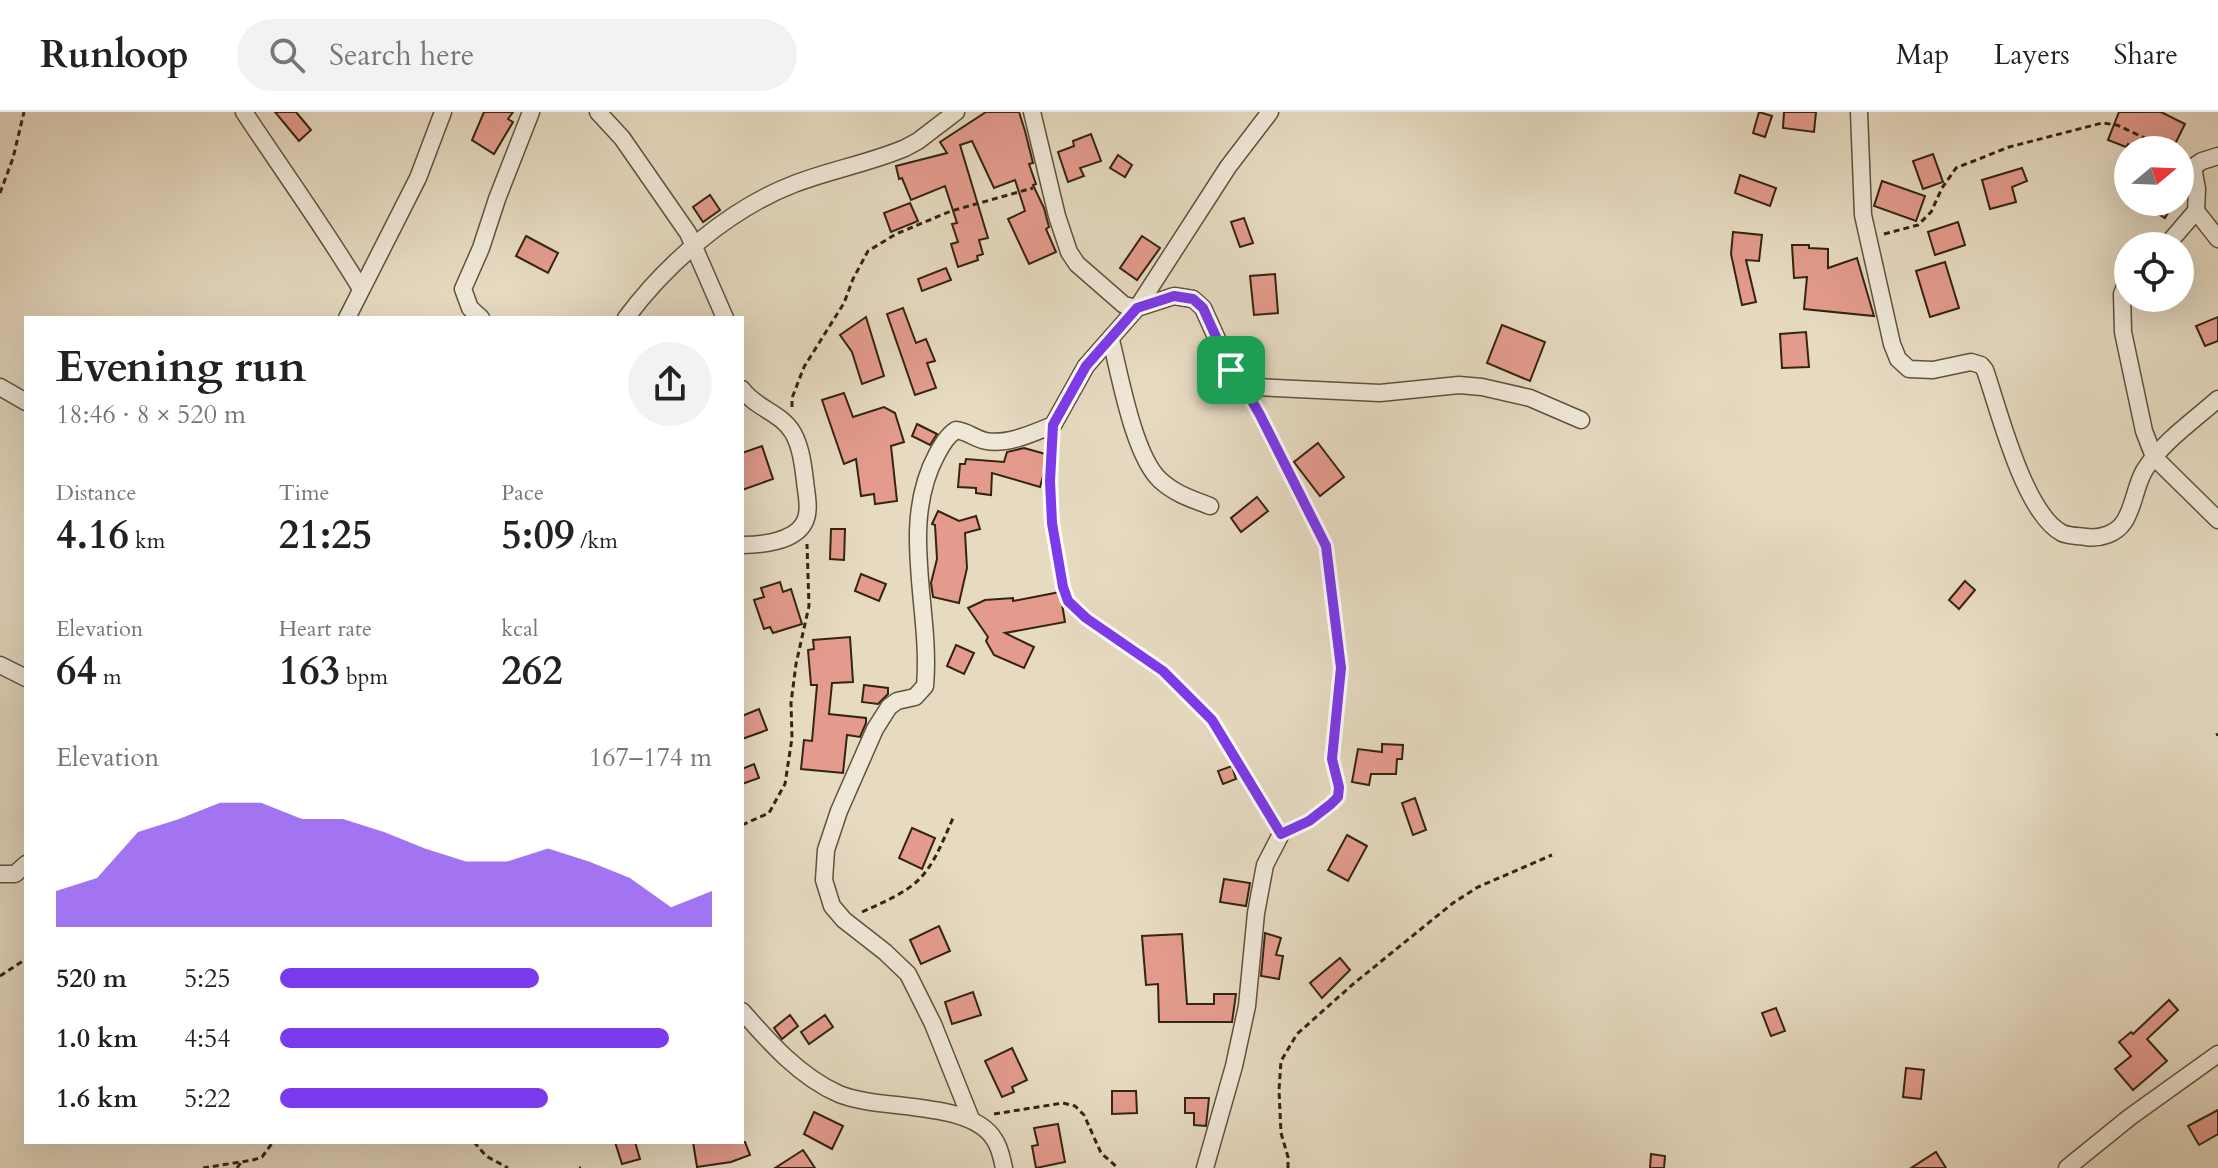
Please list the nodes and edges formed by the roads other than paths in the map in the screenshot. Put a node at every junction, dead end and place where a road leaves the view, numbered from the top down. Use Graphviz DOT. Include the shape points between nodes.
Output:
graph roads {
  1 [pos="244,112"];
  2 [pos="443,112"];
  3 [pos="531,112"];
  4 [pos="598,112"];
  5 [pos="956,112"];
  6 [pos="1032,112"];
  7 [pos="1270,112"];
  8 [pos="1859,112"];
  9 [pos="2218,156"];
  10 [pos="2196,211"];
  11 [pos="2178,232"];
  12 [pos="2218,239"];
  13 [pos="694,245"];
  14 [pos="361,289"];
  15 [pos="1137,308"];
  16 [pos="2122,312"];
  17 [pos="348,316"];
  18 [pos="479,316"];
  19 [pos="628,316"];
  20 [pos="724,316"];
  21 [pos="1111,340"];
  22 [pos="0,387"];
  23 [pos="744,392"];
  24 [pos="2218,399"];
  25 [pos="24,401"];
  26 [pos="1581,420"];
  27 [pos="2154,457"];
  28 [pos="1210,506"];
  29 [pos="2218,520"];
  30 [pos="744,545"];
  31 [pos="0,665"];
  32 [pos="24,677"];
  33 [pos="1281,834"];
  34 [pos="24,866"];
  35 [pos="0,874"];
  36 [pos="744,1013"];
  37 [pos="2218,1054"];
  38 [pos="971,1119"];
  39 [pos="1004,1168"];
  40 [pos="1205,1168"];
  41 [pos="2067,1168"];
  1 -- 14 [label="street"];
  2 -- 14 [label="street" via="418,178"];
  3 -- 18 [label="street" via="463,289"];
  4 -- 13 [label="street" via="622,138"];
  5 -- 13 [label="street" via="897,151 757,201"];
  6 -- 15 [label="street" via="1060,226 1077,264 1124,305"];
  7 -- 15 [label="street"];
  8 -- 27 [label="street" via="1863,215 1898,359 1909,369 1981,365 2034,504 2063,533 2091,538 2116,530"];
  9 -- 10 [label="street" via="2193,167"];
  10 -- 11 [label="street"];
  10 -- 12 [label="street"];
  13 -- 19 [label="street"];
  13 -- 20 [label="street"];
  14 -- 17 [label="street"];
  15 -- 21 [label="street"];
  15 -- 26 [label="street" via="1174,296 1193,299 1203,308 1231,370 1256,387 1380,393 1482,387 1530,398"];
  16 -- 27 [label="street" via="2144,431"];
  21 -- 28 [label="street" via="1143,455 1177,494"];
  21 -- 38 [label="street" via="1086,366 1053,425 999,442 956,430 929,470 918,524 925,686 915,697 889,707 875,729 826,850 824,880 832,906 908,974"];
  22 -- 25 [label="street"];
  23 -- 30 [label="street" via="792,431 808,502 804,525 784,538"];
  24 -- 27 [label="street"];
  27 -- 29 [label="street"];
  31 -- 32 [label="street"];
  33 -- 40 [label="street" via="1265,865 1247,1006"];
  34 -- 35 [label="street" via="15,874"];
  36 -- 38 [label="street" via="783,1055 830,1090 861,1101"];
  37 -- 41 [label="street"];
  38 -- 39 [label="street" via="995,1140"];
}
